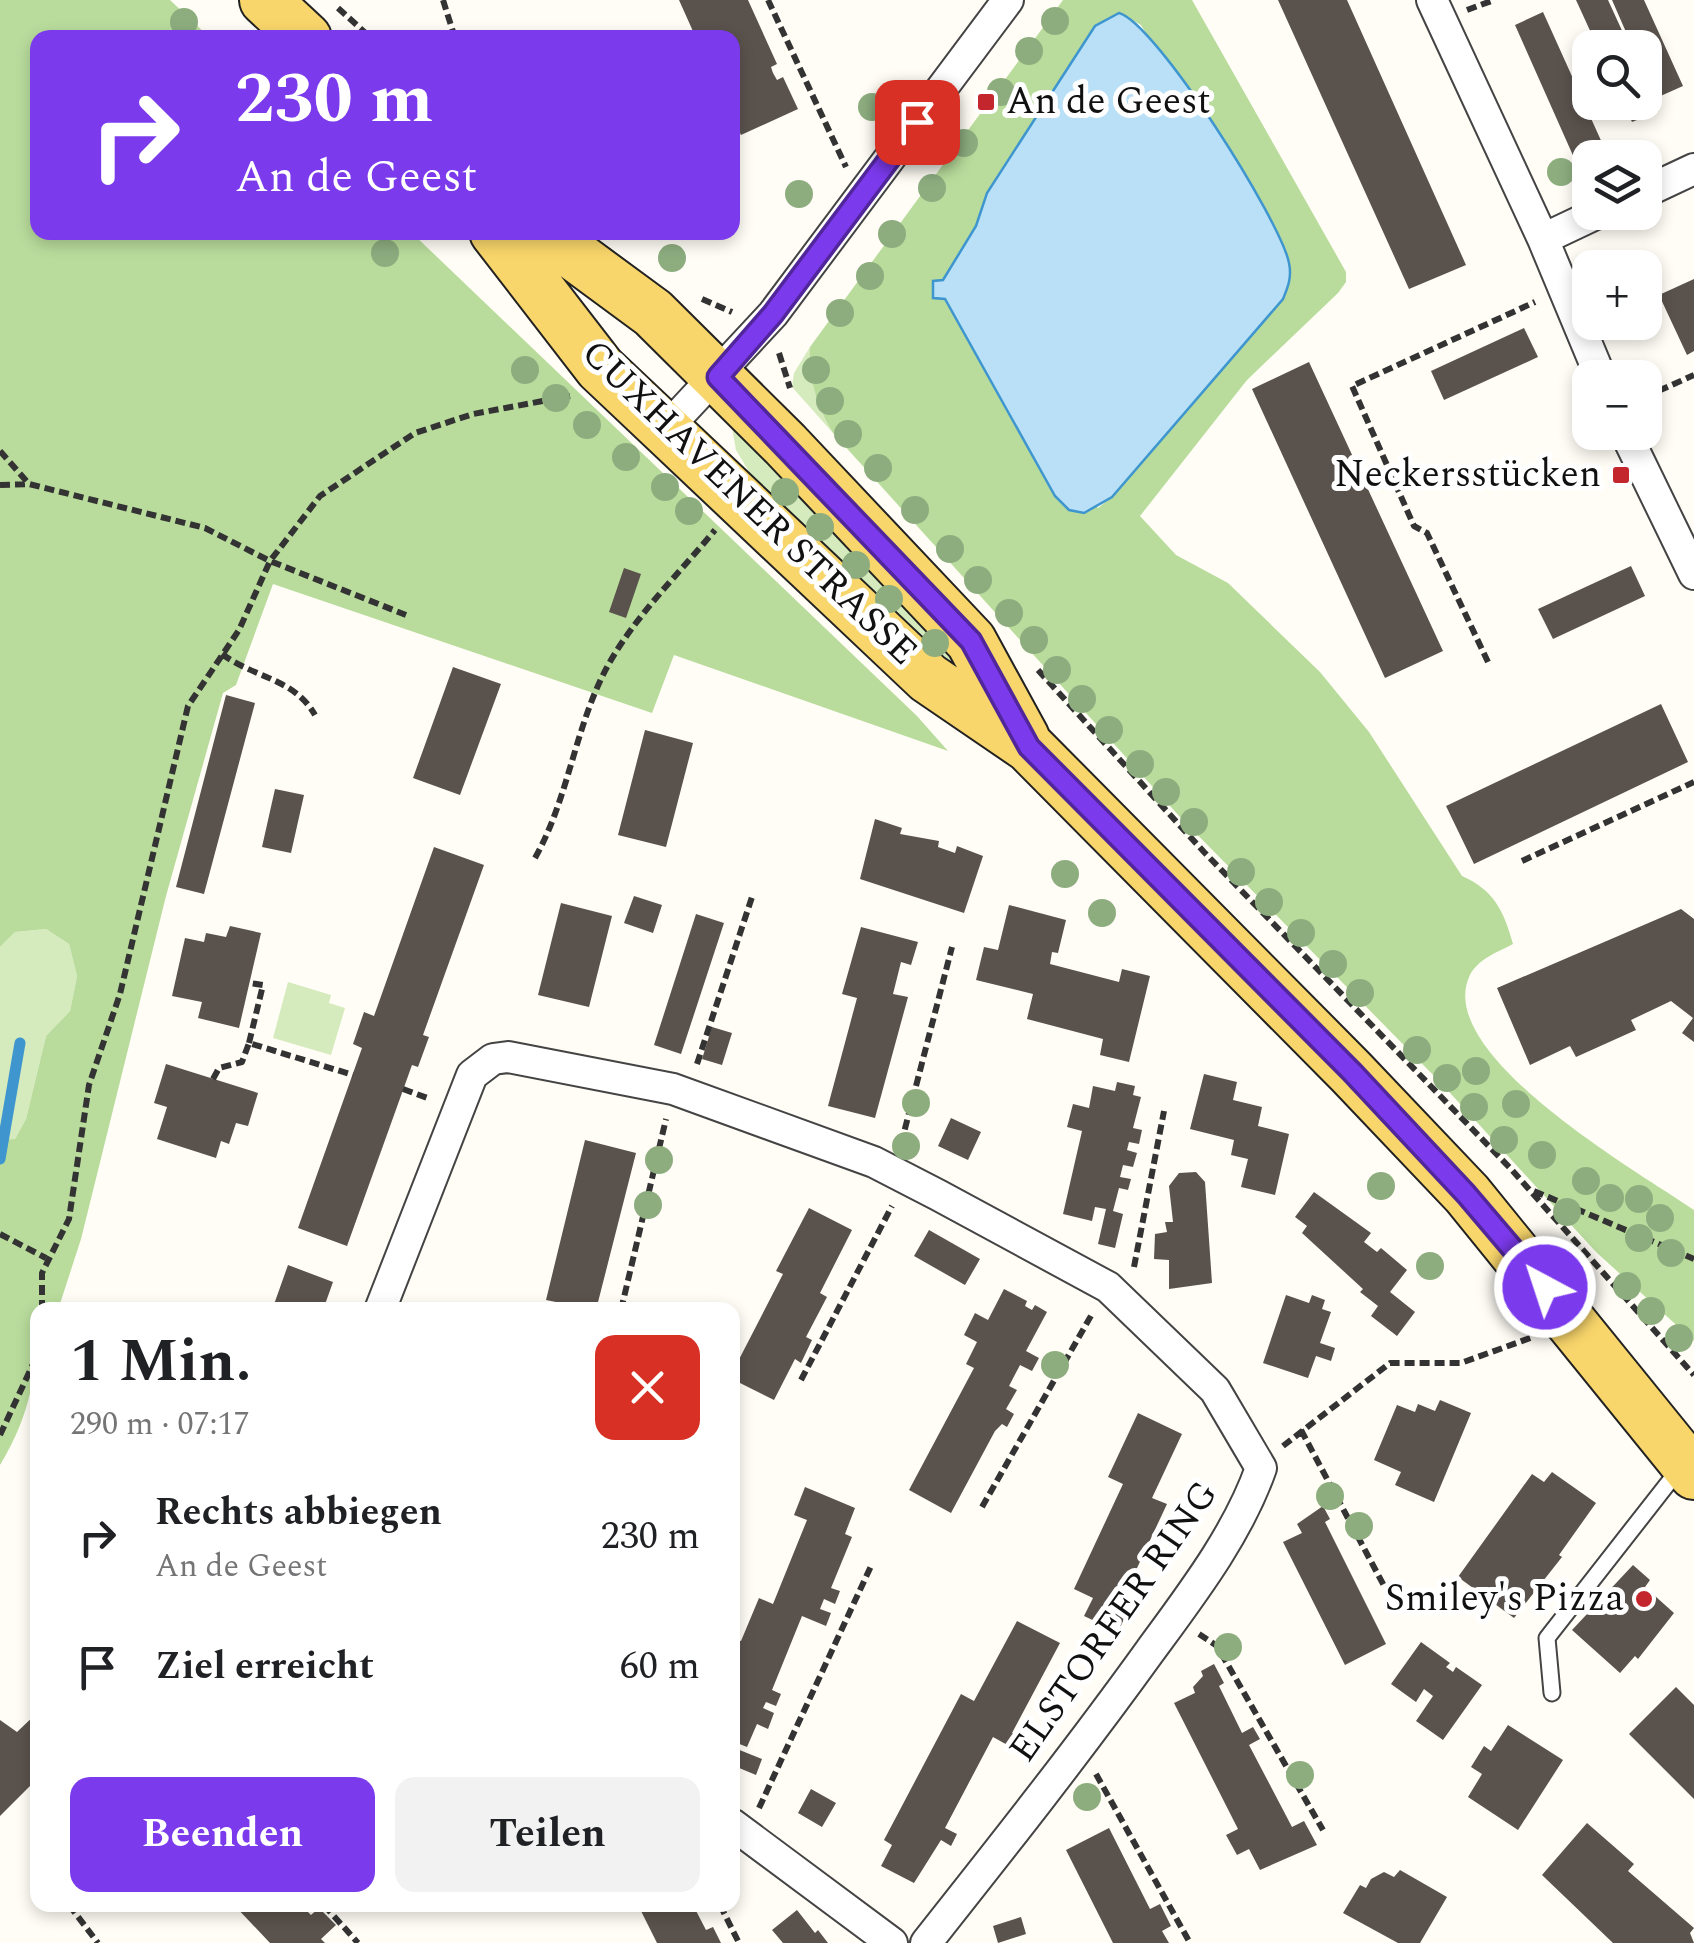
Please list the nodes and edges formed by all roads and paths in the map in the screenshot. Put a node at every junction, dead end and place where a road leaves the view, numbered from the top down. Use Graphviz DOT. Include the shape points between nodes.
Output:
graph roads {
  1 [pos="264,0"];
  2 [pos="330,0"];
  3 [pos="443,0"];
  4 [pos="768,0"];
  5 [pos="1008,0"];
  6 [pos="1432,0"];
  7 [pos="297,30"];
  8 [pos="362,30"];
  9 [pos="452,30"];
  10 [pos="1694,169"];
  11 [pos="1662,184"];
  12 [pos="860,198"];
  13 [pos="1572,225"];
  14 [pos="1543,239"];
  15 [pos="500,240"];
  16 [pos="554,240"];
  17 [pos="1564,289"];
  18 [pos="782,356"];
  19 [pos="1594,360"];
  20 [pos="600,368"];
  21 [pos="1694,375"];
  22 [pos="718,377"];
  23 [pos="1662,389"];
  24 [pos="794,407"];
  25 [pos="666,429"];
  26 [pos="1635,450"];
  27 [pos="0,451"];
  28 [pos="29,484"];
  29 [pos="0,485"];
  30 [pos="740,500"];
  31 [pos="270,561"];
  32 [pos="1694,574"];
  33 [pos="406,615"];
  34 [pos="222,654"];
  35 [pos="1488,662"];
  36 [pos="1036,668"];
  37 [pos="316,714"];
  38 [pos="1029,747"];
  39 [pos="1694,782"];
  40 [pos="535,858"];
  41 [pos="1522,862"];
  42 [pos="753,894"];
  43 [pos="952,947"];
  44 [pos="250,982"];
  45 [pos="250,1043"];
  46 [pos="353,1074"];
  47 [pos="213,1079"];
  48 [pos="680,1092"];
  49 [pos="1164,1111"];
  50 [pos="900,1175"];
  51 [pos="1528,1188"];
  52 [pos="0,1234"];
  53 [pos="46,1258"];
  54 [pos="1694,1259"];
  55 [pos="1117,1296"];
  56 [pos="43,1302"];
  57 [pos="383,1302"];
  58 [pos="623,1302"];
  59 [pos="1570,1317"];
  60 [pos="30,1371"];
  61 [pos="1694,1375"];
  62 [pos="801,1380"];
  63 [pos="1300,1430"];
  64 [pos="0,1435"];
  65 [pos="1261,1468"];
  66 [pos="1690,1475"];
  67 [pos="982,1506"];
  68 [pos="872,1564"];
  69 [pos="1399,1614"];
  70 [pos="1175,1618"];
  71 [pos="1552,1693"];
  72 [pos="1078,1750"];
  73 [pos="740,1829"];
  74 [pos="1323,1830"];
  75 [pos="74,1912"];
  76 [pos="330,1912"];
  77 [pos="723,1912"];
  78 [pos="98,1943"];
  79 [pos="358,1943"];
  80 [pos="738,1943"];
  81 [pos="892,1943"];
  82 [pos="926,1943"];
  83 [pos="1190,1943"];
  1 -- 7 [label="main road"];
  2 -- 8 [label="path"];
  3 -- 9 [label="path"];
  4 -- 12 [label="path"];
  5 -- 12 [label="street"];
  6 -- 14 [label="street"];
  10 -- 11 [label="street"];
  12 -- 22 [label="street"];
  13 -- 14 [label="street"];
  14 -- 17 [label="street"];
  15 -- 20 [label="main road, CUXHAVENER STRASSE"];
  16 -- 22 [label="main road, CUXHAVENER STRASSE" via="653,313"];
  17 -- 19 [label="street"];
  17 -- 35 [label="path" via="1352,386 1414,526 1427,533"];
  18 -- 24 [label="path"];
  20 -- 25 [label="main road, CUXHAVENER STRASSE"];
  20 -- 31 [label="path" via="568,398 473,414 415,433 320,496"];
  21 -- 23 [label="path"];
  22 -- 25 [label="street"];
  22 -- 38 [label="main road, CUXHAVENER STRASSE" via="971,641"];
  25 -- 30 [label="main road, CUXHAVENER STRASSE"];
  26 -- 32 [label="street"];
  27 -- 28 [label="path"];
  28 -- 29 [label="path"];
  28 -- 31 [label="path" via="205,528"];
  30 -- 38 [label="main road, CUXHAVENER STRASSE" via="928,678"];
  30 -- 40 [label="path" via="602,677 552,827"];
  31 -- 33 [label="path"];
  31 -- 34 [label="path"];
  34 -- 37 [label="path" via="288,684"];
  34 -- 53 [label="path" via="188,706 120,994 89,1086 69,1218"];
  36 -- 51 [label="path"];
  38 -- 59 [label="main road, CUXHAVENER STRASSE" via="1352,1072"];
  39 -- 41 [label="path"];
  42 -- 48 [label="path"];
  43 -- 50 [label="path"];
  44 -- 45 [label="path" via="263,985"];
  45 -- 46 [label="path"];
  45 -- 47 [label="path" via="242,1062 219,1068"];
  48 -- 50 [label="street, ELSTORFER RING"];
  48 -- 57 [label="street, ELSTORFER RING" via="508,1057 482,1065 465,1088"];
  48 -- 58 [label="path"];
  49 -- 55 [label="path"];
  50 -- 55 [label="street, ELSTORFER RING"];
  50 -- 62 [label="path"];
  51 -- 54 [label="path"];
  51 -- 61 [label="path"];
  52 -- 53 [label="path"];
  53 -- 56 [label="path"];
  55 -- 65 [label="street, ELSTORFER RING" via="1215,1390"];
  55 -- 67 [label="path"];
  59 -- 63 [label="path" via="1462,1363 1390,1363"];
  59 -- 66 [label="main road, CUXHAVENER STRASSE"];
  60 -- 64 [label="path"];
  63 -- 65 [label="path"];
  63 -- 69 [label="path"];
  65 -- 70 [label="street, ELSTORFER RING" via="1250,1498"];
  66 -- 71 [label="lane" via="1547,1638"];
  68 -- 73 [label="path"];
  70 -- 72 [label="street, ELSTORFER RING"];
  70 -- 74 [label="path" via="1217,1646"];
  72 -- 82 [label="street, ELSTORFER RING"];
  72 -- 83 [label="path"];
  73 -- 81 [label="street"];
  75 -- 78 [label="path"];
  76 -- 79 [label="path"];
  77 -- 80 [label="path"];
}
